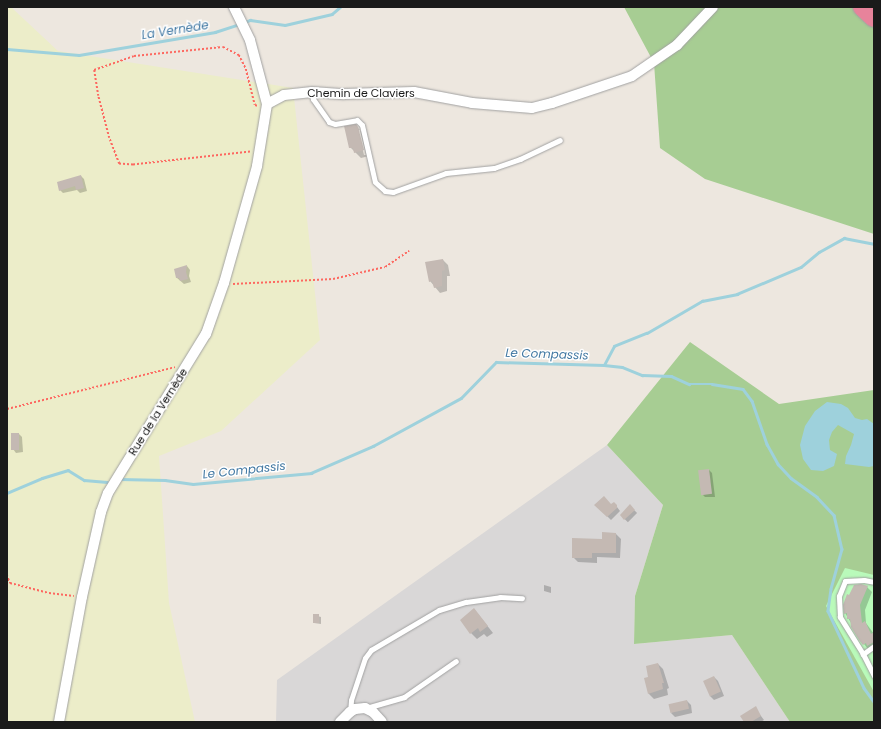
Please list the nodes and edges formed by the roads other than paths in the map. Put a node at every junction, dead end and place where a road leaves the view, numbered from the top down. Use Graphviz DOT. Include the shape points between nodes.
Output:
graph roads {
  1 [pos="713,7"];
  2 [pos="862,7"];
  3 [pos="235,12"];
  4 [pos="874,18"];
  5 [pos="312,92"];
  6 [pos="267,104"];
  7 [pos="560,140"];
  8 [pos="874,582"];
  9 [pos="522,598"];
  10 [pos="874,646"];
  11 [pos="863,654"];
  12 [pos="456,661"];
  13 [pos="874,676"];
  14 [pos="365,708"];
  15 [pos="350,712"];
  16 [pos="59,722"];
  17 [pos="340,722"];
  18 [pos="382,722"];
  1 -- 5 [label="street, Chemin de Claviers" via="677,44 632,76 532,108 472,103 414,92"];
  2 -- 4 [label="highway"];
  3 -- 6 [label="street" via="252,46"];
  5 -- 6 [label="street, Chemin de Claviers" via="284,95"];
  5 -- 7 [label="lane" via="313,99 329,122 335,124 357,120 362,125 375,182 384,191 393,192 446,173 494,168"];
  6 -- 16 [label="street, Rue de la Vernède" via="260,151 224,283 206,334 108,493 101,512"];
  8 -- 11 [label="lane" via="845,581 839,596 840,617"];
  9 -- 15 [label="lane" via="500,597 439,610 371,650 365,658 351,700"];
  10 -- 11 [label="lane"];
  11 -- 13 [label="lane"];
  12 -- 14 [label="lane" via="404,697"];
  14 -- 15 [label="street"];
  14 -- 18 [label="street"];
  15 -- 17 [label="street"];
}
